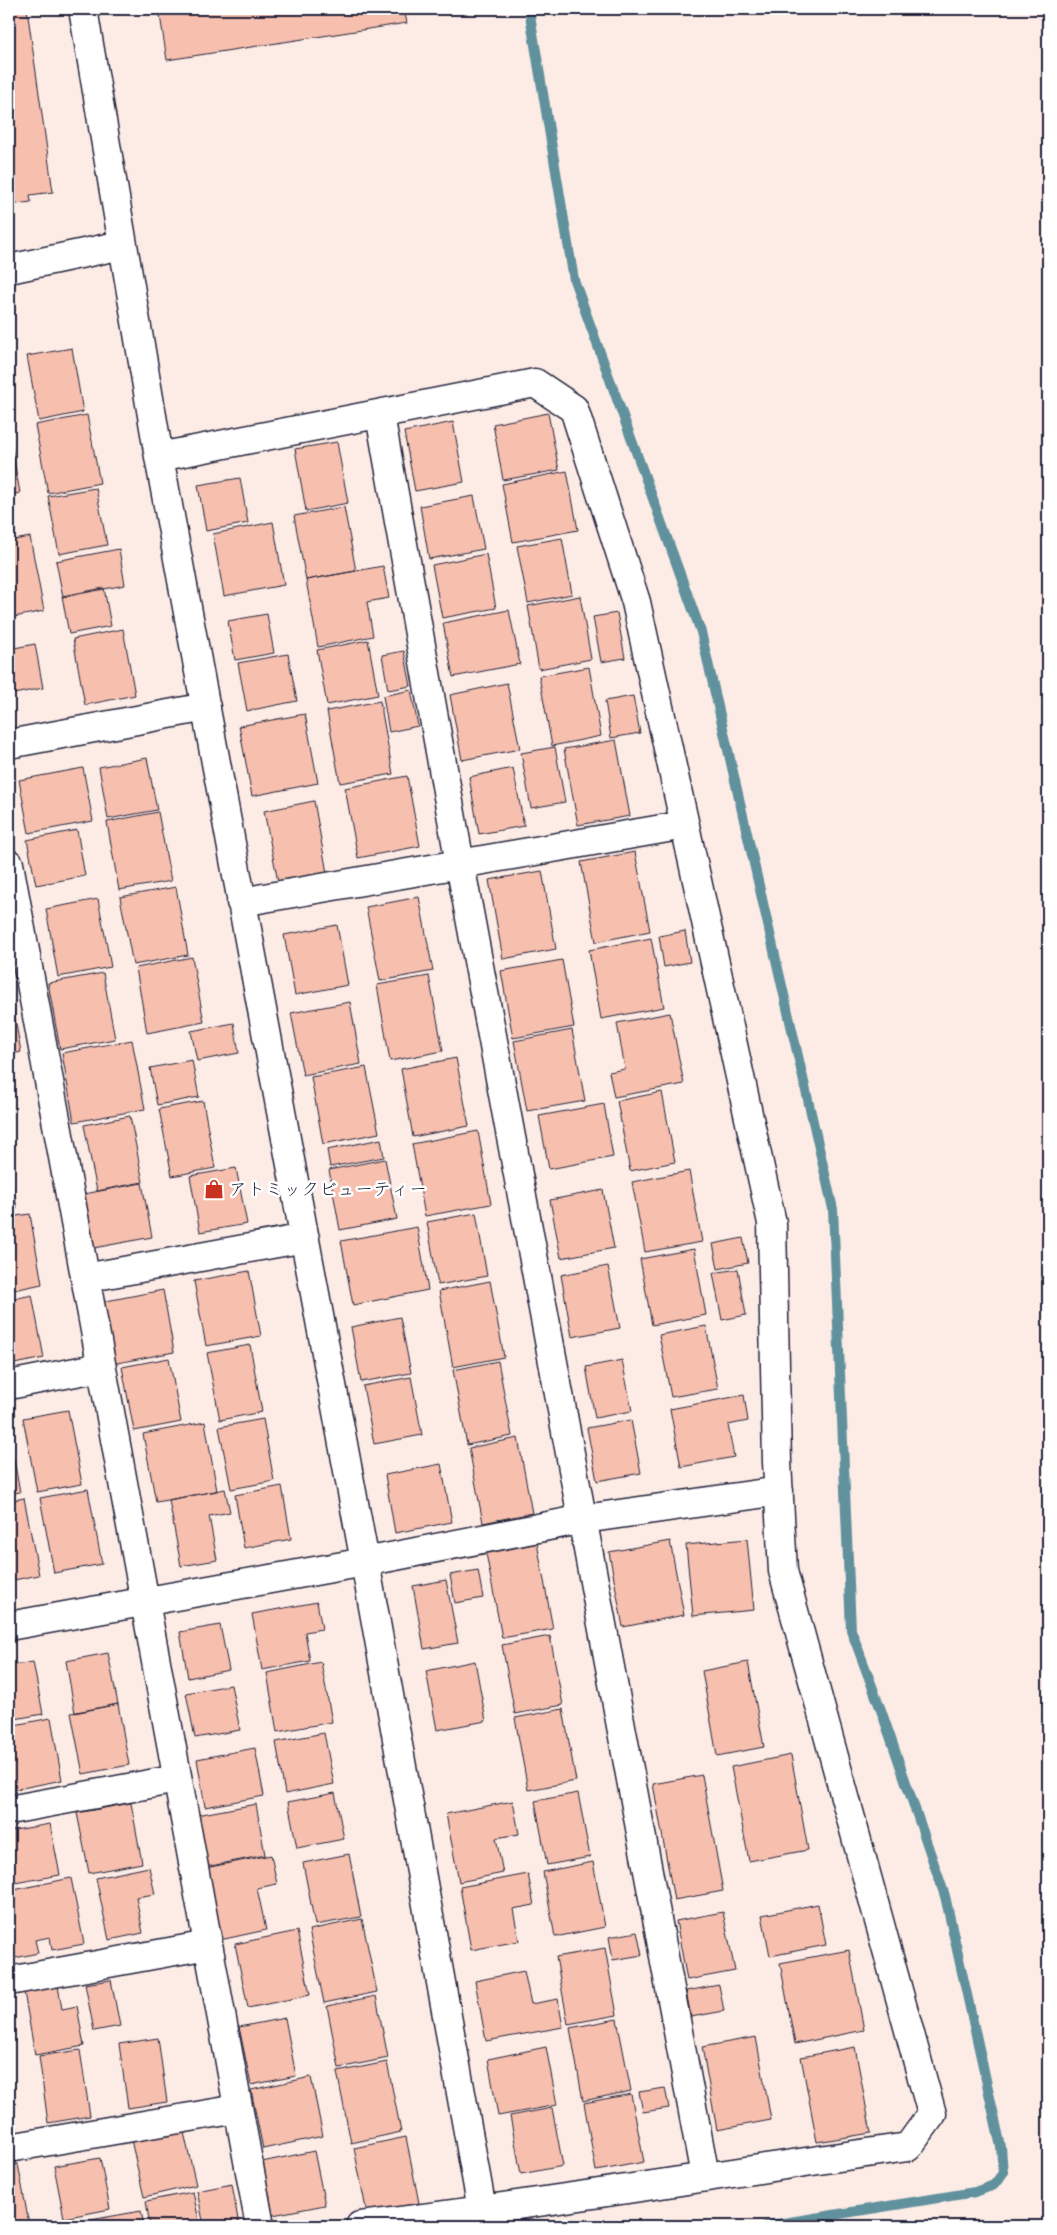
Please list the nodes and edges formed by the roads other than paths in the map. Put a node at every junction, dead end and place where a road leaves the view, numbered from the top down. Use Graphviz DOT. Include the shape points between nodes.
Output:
graph roads {
  1 [pos="83,9"];
  2 [pos="122,246"];
  3 [pos="9,268"];
  4 [pos="380,415"];
  5 [pos="159,457"];
  6 [pos="206,707"];
  7 [pos="9,744"];
  8 [pos="685,825"];
  9 [pos="9,864"];
  10 [pos="460,864"];
  11 [pos="242,902"];
  12 [pos="18,962"];
  13 [pos="305,1238"];
  14 [pos="85,1278"];
  15 [pos="101,1367"];
  16 [pos="9,1386"];
  17 [pos="779,1490"];
  18 [pos="584,1519"];
  19 [pos="365,1562"];
  20 [pos="144,1601"];
  21 [pos="9,1626"];
  22 [pos="177,1779"];
  23 [pos="9,1810"];
  24 [pos="208,1945"];
  25 [pos="9,1981"];
  26 [pos="238,2109"];
  27 [pos="9,2148"];
  28 [pos="705,2176"];
  29 [pos="483,2219"];
  30 [pos="260,2226"];
  31 [pos="360,2226"];
  1 -- 2 [label="street"];
  2 -- 3 [label="street"];
  2 -- 5 [label="street"];
  4 -- 5 [label="street"];
  4 -- 8 [label="street" via="535,383 574,409 636,602"];
  4 -- 10 [label="street"];
  5 -- 6 [label="street"];
  6 -- 7 [label="street"];
  6 -- 11 [label="street"];
  8 -- 10 [label="street"];
  8 -- 17 [label="street" via="772,1223"];
  9 -- 12 [label="street"];
  10 -- 11 [label="street"];
  10 -- 18 [label="street"];
  11 -- 13 [label="street"];
  12 -- 14 [label="street"];
  13 -- 14 [label="street"];
  13 -- 19 [label="street"];
  14 -- 15 [label="street"];
  15 -- 16 [label="street"];
  15 -- 20 [label="street"];
  17 -- 18 [label="street"];
  17 -- 28 [label="street" via="783,1571 932,2114 908,2147"];
  18 -- 19 [label="street"];
  18 -- 28 [label="street"];
  19 -- 20 [label="street"];
  19 -- 29 [label="street"];
  20 -- 21 [label="street"];
  20 -- 22 [label="street"];
  22 -- 23 [label="street"];
  22 -- 24 [label="street"];
  24 -- 25 [label="street"];
  24 -- 26 [label="street"];
  26 -- 27 [label="street"];
  26 -- 30 [label="street"];
  28 -- 29 [label="street"];
  29 -- 31 [label="street"];
}
